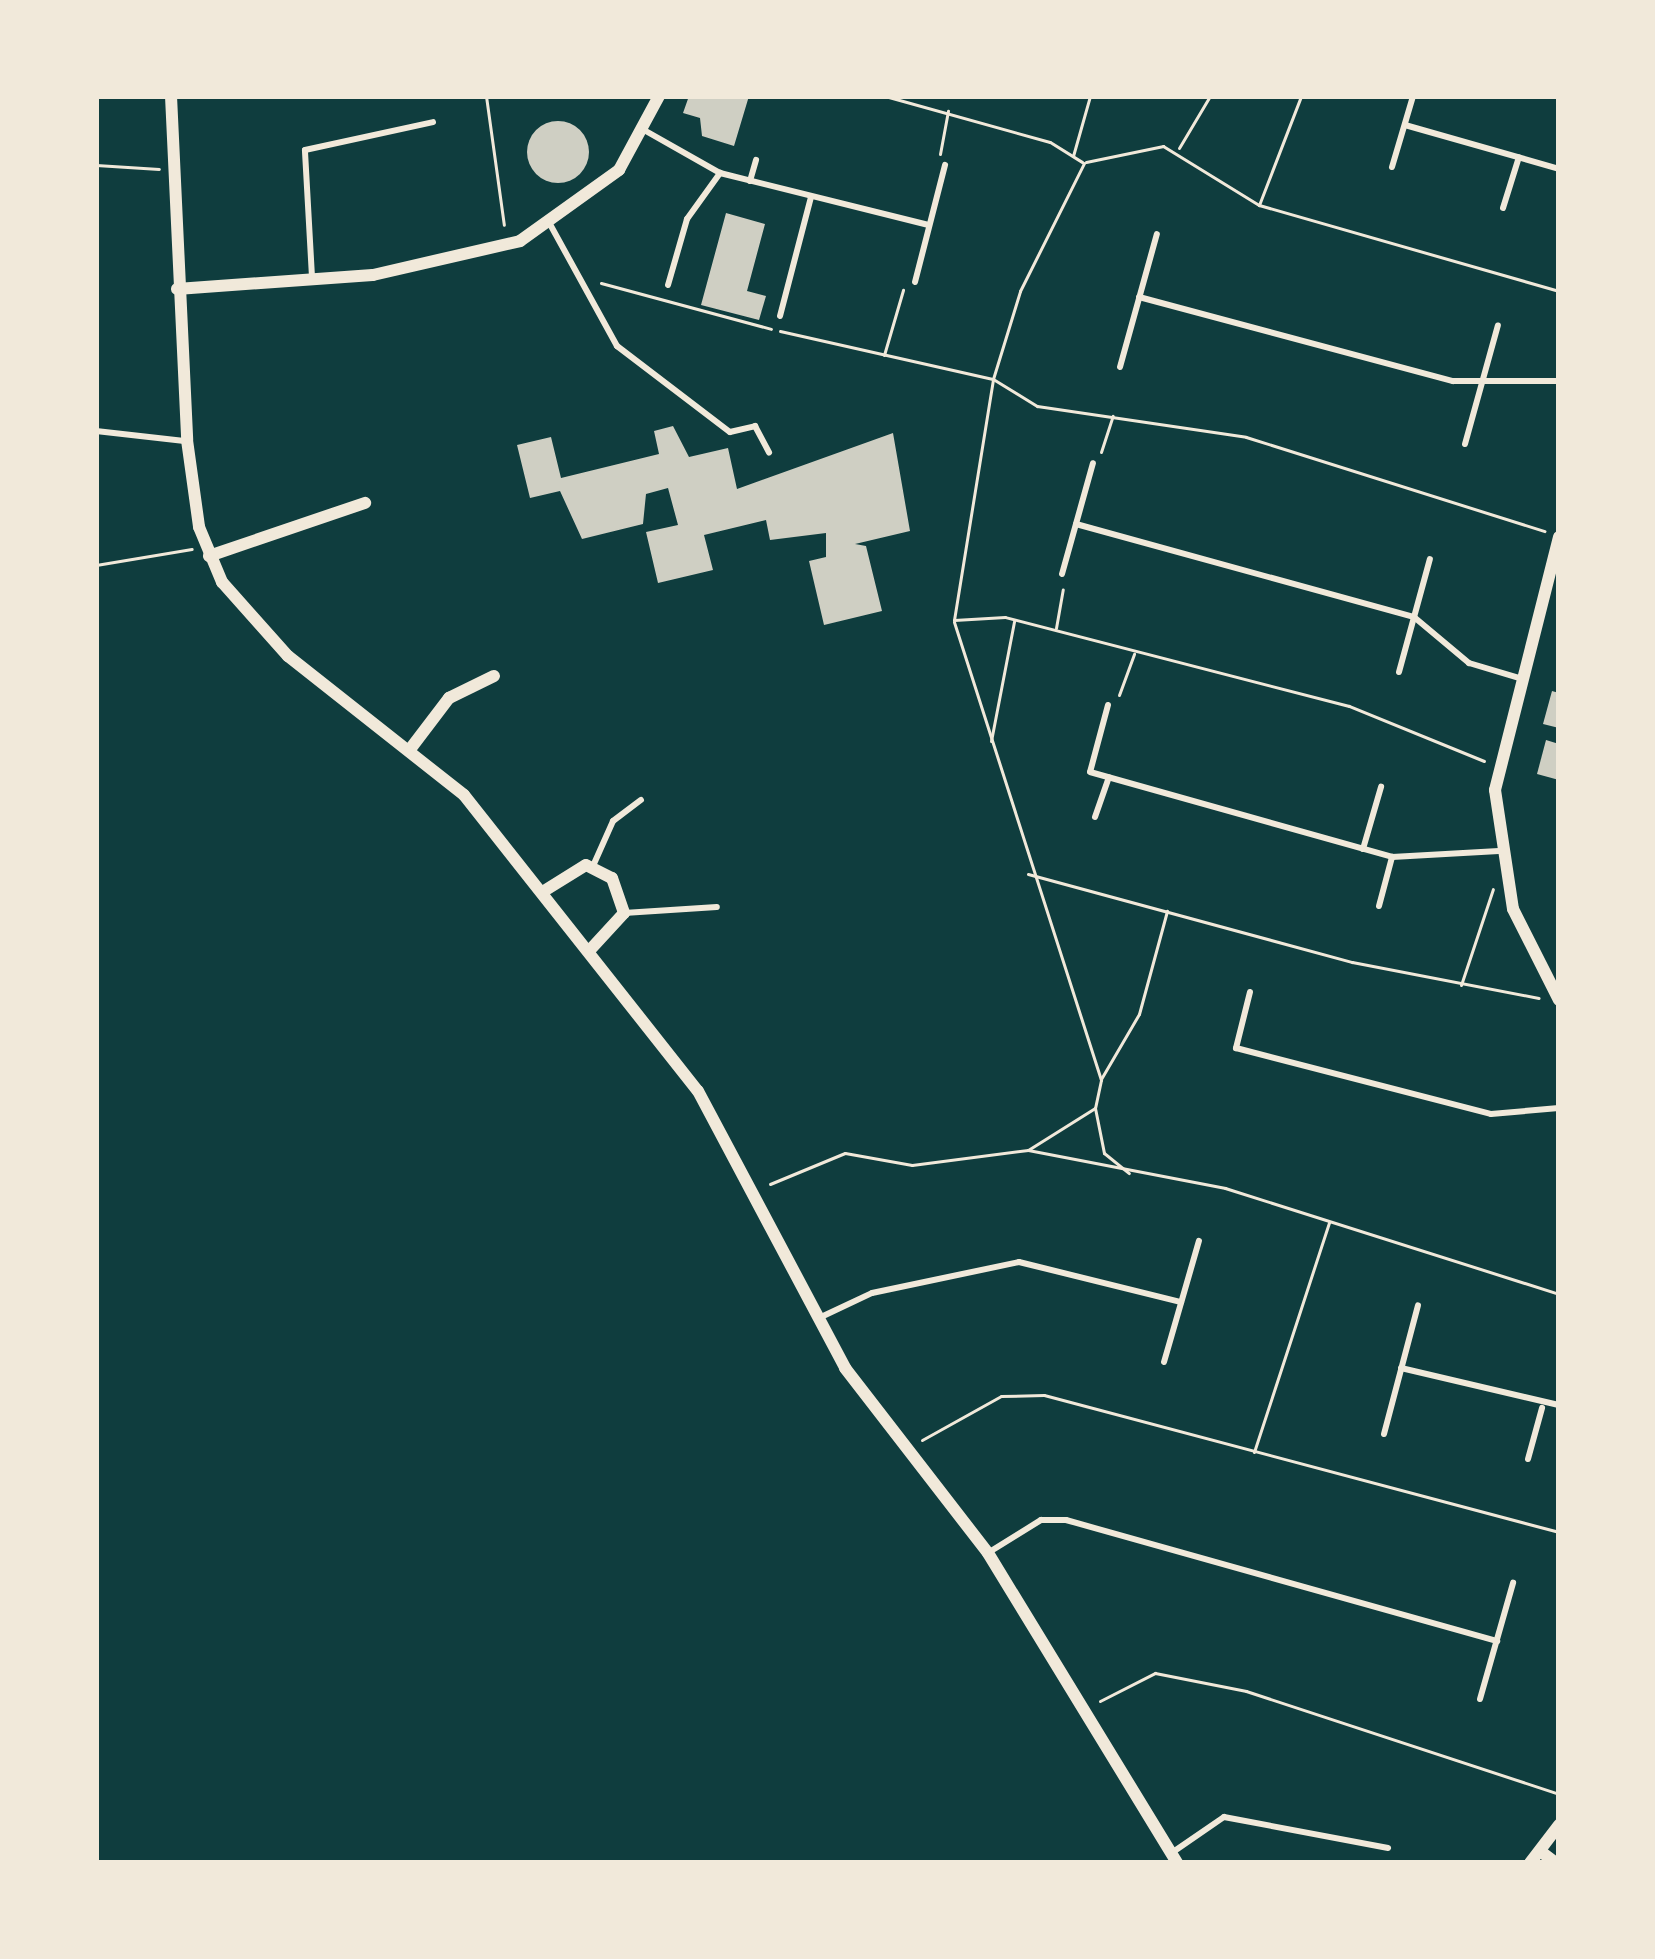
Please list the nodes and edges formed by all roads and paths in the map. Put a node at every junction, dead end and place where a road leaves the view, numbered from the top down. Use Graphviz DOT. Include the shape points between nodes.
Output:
graph roads {
  1 [pos="172,96"];
  2 [pos="486,96"];
  3 [pos="658,96"];
  4 [pos="885,96"];
  5 [pos="1090,96"];
  6 [pos="1210,96"];
  7 [pos="1301,96"];
  8 [pos="1413,96"];
  9 [pos="949,109"];
  10 [pos="433,122"];
  11 [pos="1405,125"];
  12 [pos="644,130"];
  13 [pos="1178,150"];
  14 [pos="1073,156"];
  15 [pos="1519,157"];
  16 [pos="756,160"];
  17 [pos="1084,163"];
  18 [pos="96,165"];
  19 [pos="945,165"];
  20 [pos="1392,167"];
  21 [pos="173,168"];
  22 [pos="1559,169"];
  23 [pos="720,172"];
  24 [pos="750,181"];
  25 [pos="811,196"];
  26 [pos="1259,205"];
  27 [pos="1504,208"];
  28 [pos="929,225"];
  29 [pos="550,226"];
  30 [pos="1157,234"];
  31 [pos="508,244"];
  32 [pos="575,276"];
  33 [pos="313,280"];
  34 [pos="915,282"];
  35 [pos="668,285"];
  36 [pos="177,289"];
  37 [pos="1559,291"];
  38 [pos="1139,297"];
  39 [pos="780,316"];
  40 [pos="1498,325"];
  41 [pos="884,357"];
  42 [pos="1120,367"];
  43 [pos="1559,381"];
  44 [pos="1482,382"];
  45 [pos="1113,415"];
  46 [pos="96,431"];
  47 [pos="188,440"];
  48 [pos="1465,444"];
  49 [pos="769,452"];
  50 [pos="1093,463"];
  51 [pos="365,503"];
  52 [pos="1076,524"];
  53 [pos="1559,537"];
  54 [pos="207,550"];
  55 [pos="1430,559"];
  56 [pos="96,565"];
  57 [pos="1062,574"];
  58 [pos="1414,616"];
  59 [pos="1015,619"];
  60 [pos="954,620"];
  61 [pos="1056,630"];
  62 [pos="1134,653"];
  63 [pos="1399,672"];
  64 [pos="494,676"];
  65 [pos="1519,678"];
  66 [pos="1108,705"];
  67 [pos="989,746"];
  68 [pos="411,748"];
  69 [pos="1108,778"];
  70 [pos="1381,788"];
  71 [pos="641,800"];
  72 [pos="1095,817"];
  73 [pos="1363,849"];
  74 [pos="1499,851"];
  75 [pos="1392,857"];
  76 [pos="593,866"];
  77 [pos="1028,874"];
  78 [pos="1506,885"];
  79 [pos="544,891"];
  80 [pos="1378,906"];
  81 [pos="717,907"];
  82 [pos="1168,910"];
  83 [pos="624,913"];
  84 [pos="589,950"];
  85 [pos="1460,986"];
  86 [pos="1250,992"];
  87 [pos="1555,996"];
  88 [pos="1101,1080"];
  89 [pos="1095,1108"];
  90 [pos="1559,1108"];
  91 [pos="1028,1150"];
  92 [pos="1130,1174"];
  93 [pos="750,1195"];
  94 [pos="1330,1220"];
  95 [pos="1198,1241"];
  96 [pos="1559,1294"];
  97 [pos="1180,1302"];
  98 [pos="1418,1305"];
  99 [pos="818,1319"];
  100 [pos="1164,1361"];
  101 [pos="1401,1368"];
  102 [pos="1559,1405"];
  103 [pos="1542,1408"];
  104 [pos="1384,1434"];
  105 [pos="904,1450"];
  106 [pos="1253,1455"];
  107 [pos="1528,1459"];
  108 [pos="1559,1532"];
  109 [pos="988,1553"];
  110 [pos="1513,1583"];
  111 [pos="1497,1641"];
  112 [pos="1480,1699"];
  113 [pos="1083,1712"];
  114 [pos="1559,1794"];
  115 [pos="1559,1825"];
  116 [pos="1388,1848"];
  117 [pos="1540,1851"];
  118 [pos="1174,1859"];
  119 [pos="1530,1863"];
  120 [pos="1556,1863"];
  1 -- 21 [label="street"];
  2 -- 31 [label="path"];
  3 -- 12 [label="street"];
  4 -- 9 [label="path"];
  5 -- 14 [label="path"];
  6 -- 13 [label="path"];
  7 -- 26 [label="path"];
  8 -- 11 [label="lane"];
  9 -- 14 [label="path"];
  9 -- 19 [label="path"];
  10 -- 33 [label="lane" via="305,150"];
  11 -- 15 [label="lane"];
  11 -- 20 [label="lane"];
  12 -- 23 [label="lane"];
  12 -- 29 [label="street" via="588,201"];
  13 -- 17 [label="path" via="1133,145"];
  13 -- 26 [label="path"];
  14 -- 17 [label="path"];
  15 -- 22 [label="lane"];
  15 -- 27 [label="lane"];
  16 -- 24 [label="lane"];
  17 -- 41 [label="path" via="1020,290 993,379"];
  18 -- 21 [label="path"];
  19 -- 28 [label="lane"];
  21 -- 36 [label="street"];
  23 -- 24 [label="lane"];
  23 -- 35 [label="lane" via="687,219"];
  24 -- 25 [label="lane"];
  25 -- 28 [label="lane"];
  25 -- 39 [label="lane"];
  26 -- 37 [label="path"];
  28 -- 34 [label="lane"];
  29 -- 31 [label="street"];
  29 -- 32 [label="lane"];
  30 -- 38 [label="lane"];
  31 -- 33 [label="street"];
  32 -- 41 [label="path"];
  32 -- 49 [label="lane" via="617,346 730,432 754,426"];
  33 -- 36 [label="street"];
  34 -- 41 [label="path"];
  36 -- 47 [label="street"];
  38 -- 42 [label="lane"];
  38 -- 44 [label="lane"];
  40 -- 44 [label="lane"];
  43 -- 44 [label="lane"];
  44 -- 48 [label="lane"];
  45 -- 50 [label="path"];
  46 -- 47 [label="lane"];
  47 -- 54 [label="street"];
  50 -- 52 [label="lane"];
  51 -- 54 [label="street"];
  52 -- 57 [label="lane"];
  52 -- 58 [label="lane"];
  53 -- 65 [label="street"];
  54 -- 56 [label="path"];
  54 -- 68 [label="street" via="264,634"];
  55 -- 58 [label="lane"];
  57 -- 61 [label="path"];
  58 -- 63 [label="lane"];
  58 -- 65 [label="lane" via="1469,663"];
  59 -- 67 [label="path"];
  60 -- 67 [label="path"];
  62 -- 66 [label="path"];
  64 -- 68 [label="street" via="449,698"];
  65 -- 74 [label="street" via="1498,763"];
  66 -- 69 [label="lane" via="1090,772"];
  67 -- 77 [label="path"];
  68 -- 79 [label="street"];
  69 -- 72 [label="lane"];
  69 -- 73 [label="lane"];
  70 -- 73 [label="lane"];
  71 -- 76 [label="lane" via="613,821"];
  73 -- 75 [label="lane"];
  74 -- 75 [label="lane"];
  74 -- 78 [label="street"];
  75 -- 80 [label="lane"];
  76 -- 79 [label="street"];
  76 -- 83 [label="street" via="612,878"];
  77 -- 82 [label="path"];
  77 -- 88 [label="path"];
  78 -- 85 [label="path" via="1487,890"];
  78 -- 87 [label="street"];
  79 -- 84 [label="street"];
  81 -- 83 [label="lane"];
  82 -- 85 [label="path"];
  82 -- 88 [label="path" via="1139,1014"];
  83 -- 84 [label="street"];
  84 -- 93 [label="street" via="698,1091"];
  85 -- 87 [label="path" via="1533,1001"];
  86 -- 90 [label="lane" via="1237,1048 1491,1114"];
  88 -- 89 [label="path"];
  89 -- 91 [label="path"];
  89 -- 92 [label="path" via="1104,1153"];
  91 -- 92 [label="path"];
  91 -- 93 [label="path" via="912,1165 845,1153"];
  92 -- 94 [label="path"];
  93 -- 99 [label="street"];
  94 -- 96 [label="path"];
  94 -- 106 [label="path"];
  95 -- 97 [label="lane"];
  97 -- 99 [label="lane" via="1019,1262 872,1293"];
  97 -- 100 [label="lane"];
  98 -- 101 [label="lane"];
  99 -- 105 [label="street"];
  101 -- 103 [label="lane"];
  101 -- 104 [label="lane"];
  102 -- 103 [label="lane"];
  103 -- 107 [label="lane"];
  105 -- 106 [label="path" via="1023,1393"];
  105 -- 109 [label="street"];
  106 -- 108 [label="path"];
  109 -- 111 [label="lane" via="1041,1520 1066,1520"];
  109 -- 113 [label="street"];
  110 -- 111 [label="lane"];
  111 -- 112 [label="lane"];
  113 -- 114 [label="path" via="1156,1673 1409,1736"];
  113 -- 118 [label="street"];
  115 -- 117 [label="street"];
  116 -- 118 [label="lane" via="1224,1817"];
  117 -- 119 [label="street"];
  117 -- 120 [label="street"];
}
